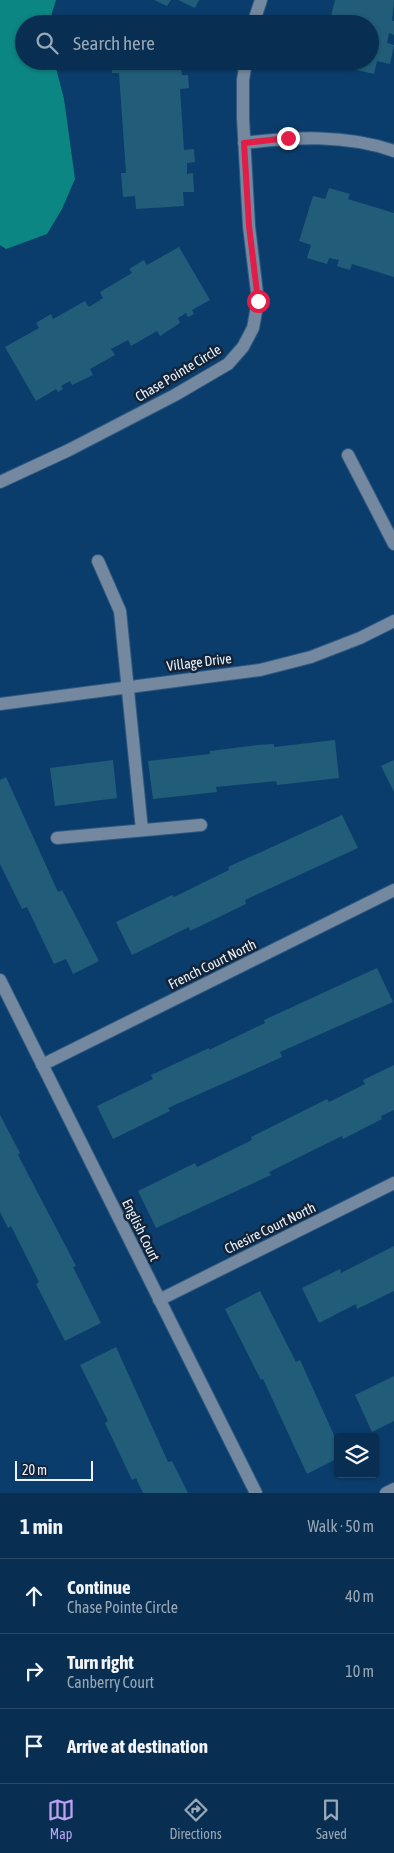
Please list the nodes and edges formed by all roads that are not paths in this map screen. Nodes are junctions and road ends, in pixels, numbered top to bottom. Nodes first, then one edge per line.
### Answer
1 (261, 0) edge
2 (256, 15) edge
3 (245, 70) edge
4 (244, 143) junction
5 (394, 151) edge
6 (348, 455) dead end
7 (0, 482) edge
8 (394, 544) edge
9 (98, 562) dead end
10 (394, 621) edge
11 (128, 686) junction
12 (0, 704) edge
13 (201, 825) dead end
14 (142, 830) junction
15 (57, 838) dead end
16 (394, 890) edge
17 (0, 980) edge
18 (42, 1065) junction
19 (394, 1183) edge
20 (160, 1300) junction
21 (394, 1489) edge
22 (256, 1493) edge
23 (386, 1493) edge

1 - 2 street
3 - 4 street, Chase Pointe Circle
4 - 5 street
4 - 7 street, Chase Pointe Circle
6 - 8 street
9 - 11 street
10 - 11 street, Village Drive
11 - 12 street, Village Drive
11 - 14 street
13 - 14 street
14 - 15 street
16 - 18 street, French Court North
17 - 18 street, English Court
18 - 20 street, English Court
19 - 20 street, Chesire Court North
20 - 22 street, English Court
21 - 23 street

